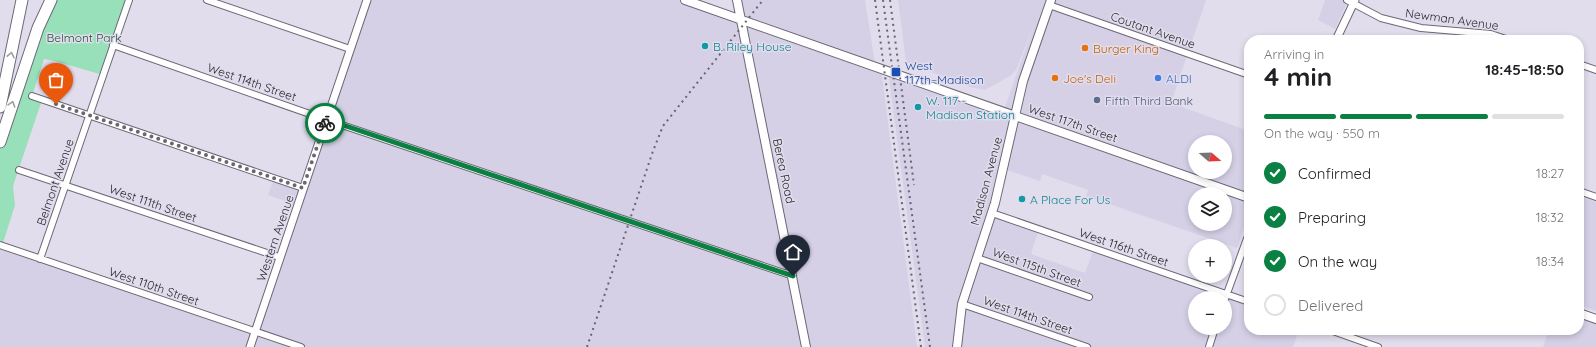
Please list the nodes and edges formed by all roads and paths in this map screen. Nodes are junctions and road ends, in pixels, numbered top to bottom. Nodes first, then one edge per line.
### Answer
1 (22, 0) edge
2 (51, 0) edge
3 (129, 0) edge
4 (207, 0) edge
5 (367, 0) edge
6 (685, 0) edge
7 (737, 0) edge
8 (1352, 1) edge
9 (1050, 3) edge
10 (741, 20) junction
11 (1338, 35) edge
12 (1494, 35) edge
13 (113, 45) junction
14 (350, 49) junction
15 (1584, 66) edge
16 (1596, 70) edge
17 (1244, 73) edge
18 (32, 96) dead end
19 (0, 106) edge
20 (89, 115) junction
21 (1015, 115) junction
22 (327, 120) junction
23 (0, 142) edge
24 (19, 170) dead end
25 (65, 185) junction
26 (303, 188) junction
27 (1584, 193) edge
28 (1244, 196) edge
29 (1596, 197) edge
30 (992, 213) junction
31 (0, 245) edge
32 (1244, 247) edge
33 (279, 257) junction
34 (40, 258) junction
35 (977, 258) junction
36 (793, 276) junction
37 (1209, 291) edge
38 (1228, 291) edge
39 (1089, 297) dead end
40 (1232, 298) edge
41 (1244, 301) edge
42 (962, 304) junction
43 (1584, 315) edge
44 (1596, 319) edge
45 (255, 331) junction
46 (1213, 335) edge
47 (1344, 335) edge
48 (250, 347) edge
49 (301, 347) edge
50 (806, 347) edge
51 (957, 347) edge
52 (1087, 347) edge
53 (1209, 347) edge
54 (1378, 347) edge

19 -> 1 highway
23 -> 2 highway
3 - 13 street, Belmont Avenue
4 - 14 street
5 - 14 street, Western Avenue
6 - 10 main road, West 117th Street
7 - 10 main road, Berea Road
8 - 11 street
8 - 12 street, Newman Avenue
9 - 17 street, Coutant Avenue
9 - 21 main road, Madison Avenue
10 - 21 main road, West 117th Street
10 - 36 main road, Berea Road
13 - 20 street, Belmont Avenue
13 - 22 street, West 114th Street
14 - 22 street, Western Avenue
15 - 16 street
18 - 20 street
20 - 25 street, Belmont Avenue
20 - 26 street
21 - 28 main road, West 117th Street
21 - 30 main road, Madison Avenue
22 - 26 street, Western Avenue
22 - 36 street, West 114th Street
24 - 25 street, West 111th Street
25 - 33 street, West 111th Street
25 - 34 street, Belmont Avenue
26 - 33 street, Western Avenue
27 - 29 street
30 - 35 main road, Madison Avenue
30 - 37 street, West 116th Street
31 - 34 street, West 110th Street
32 - 38 street
33 - 45 street, Western Avenue
34 - 45 street, West 110th Street
35 - 39 street, West 115th Street
35 - 42 main road, Madison Avenue
36 - 50 main road, Berea Road
40 - 41 street, West 116th Street
42 - 51 main road, Madison Avenue
42 - 52 street, West 114th Street
43 - 44 main road
45 - 48 street, Western Avenue
45 - 49 street, West 110th Street
46 - 53 street
47 - 54 street

